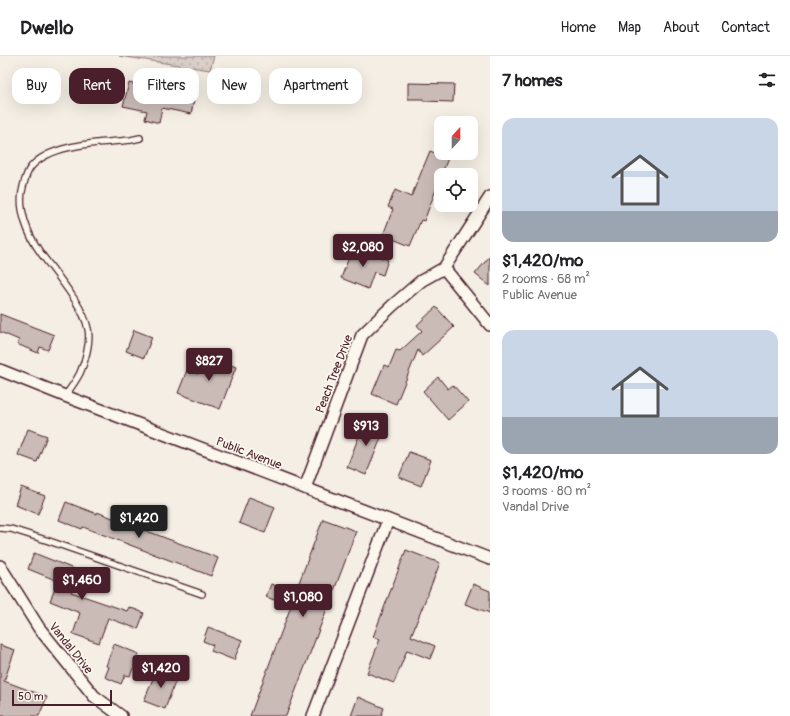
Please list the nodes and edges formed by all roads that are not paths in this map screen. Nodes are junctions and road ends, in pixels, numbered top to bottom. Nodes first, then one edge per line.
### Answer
1 (140, 138) dead end
2 (490, 197) edge
3 (444, 268) junction
4 (490, 325) edge
5 (0, 370) edge
6 (64, 396) junction
7 (305, 488) junction
8 (388, 520) junction
9 (0, 528) edge
10 (490, 559) edge
11 (0, 566) edge
12 (202, 594) dead end
13 (121, 716) edge
14 (313, 716) edge

1 - 6 lane
2 - 3 street, Peach Tree Drive
3 - 4 street
3 - 7 street, Peach Tree Drive
5 - 6 street, Public Avenue
6 - 7 street, Public Avenue
7 - 8 street, Public Avenue
8 - 10 street, Public Avenue
8 - 14 street
9 - 12 lane
11 - 13 street, Vandal Drive

